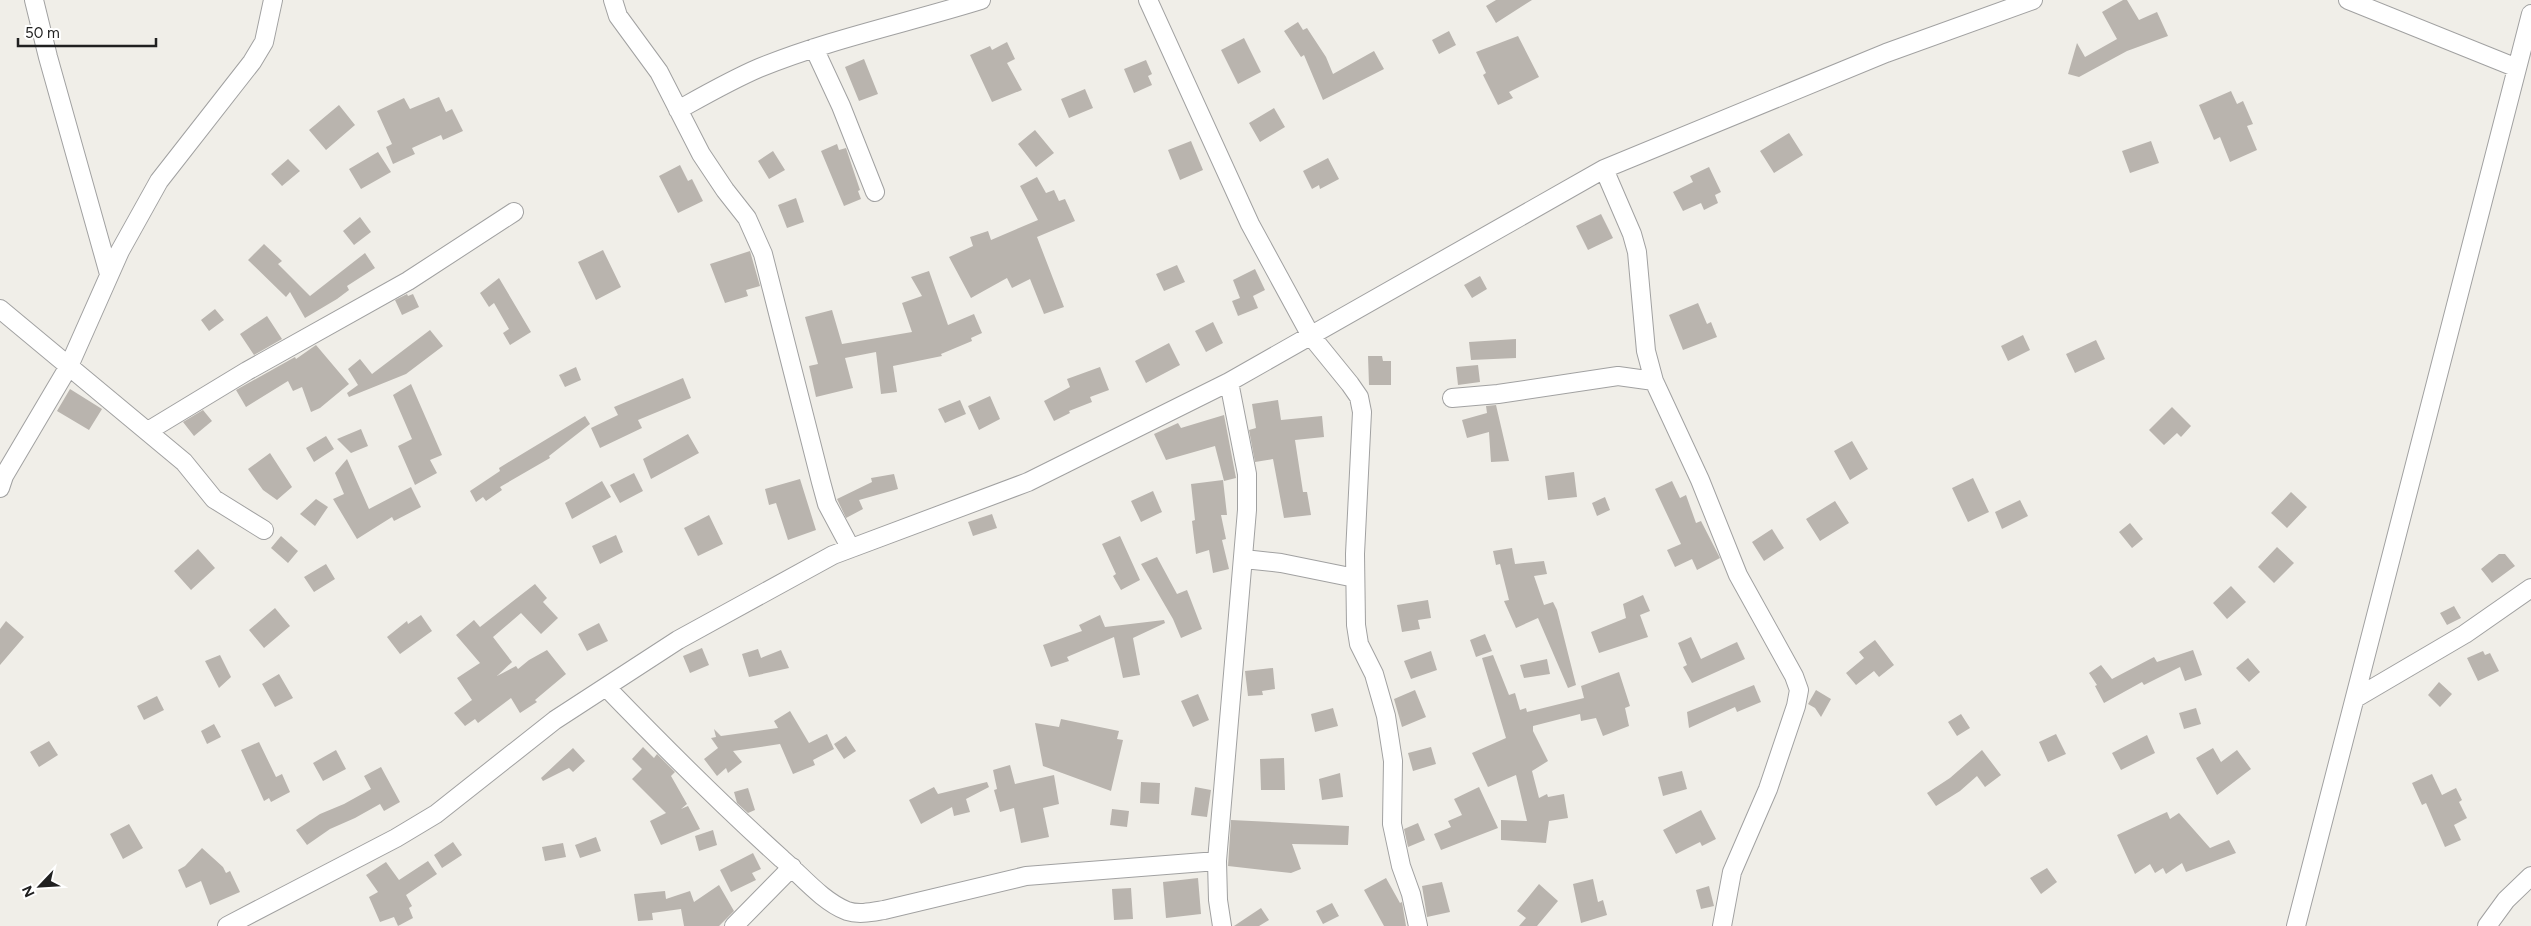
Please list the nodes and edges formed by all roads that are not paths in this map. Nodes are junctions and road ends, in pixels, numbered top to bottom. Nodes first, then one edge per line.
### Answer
1 (34, 0) edge
2 (273, 0) edge
3 (613, 0) edge
4 (981, 0) edge
5 (1148, 0) edge
6 (2033, 0) edge
7 (2348, 0) edge
8 (2531, 14) edge
9 (814, 48) junction
10 (2517, 68) junction
11 (678, 110) junction
12 (1604, 169) junction
13 (875, 192) dead end
14 (514, 212) dead end
15 (109, 274) junction
16 (0, 308) edge
17 (1311, 336) junction
18 (69, 366) junction
19 (1654, 381) junction
20 (1229, 382) junction
21 (1452, 398) dead end
22 (148, 431) junction
23 (0, 488) edge
24 (264, 530) dead end
25 (850, 547) junction
26 (1244, 559) junction
27 (1355, 578) junction
28 (2531, 588) edge
29 (606, 687) junction
30 (2356, 698) junction
31 (1217, 861) junction
32 (792, 867) junction
33 (2531, 876) edge
34 (227, 926) edge
35 (734, 926) edge
36 (1222, 926) edge
37 (1418, 926) edge
38 (1722, 926) edge
39 (2296, 926) edge
40 (2487, 926) edge

1 - 15 street
2 - 15 street
3 - 11 street
4 - 9 street
5 - 17 street
6 - 12 street
7 - 10 street
8 - 10 street
9 - 11 street
9 - 13 street
10 - 30 street
11 - 25 street
12 - 17 street
12 - 19 street
14 - 22 street
15 - 18 street
16 - 18 street
17 - 20 street
17 - 27 street
18 - 22 street
18 - 23 street
19 - 21 street
19 - 38 street
20 - 25 street
20 - 26 street
22 - 24 street
25 - 29 street
26 - 27 street
26 - 31 street
27 - 37 street
28 - 30 street
29 - 32 street
29 - 34 street
30 - 39 street
31 - 32 street
31 - 36 street
32 - 35 street
33 - 40 street

